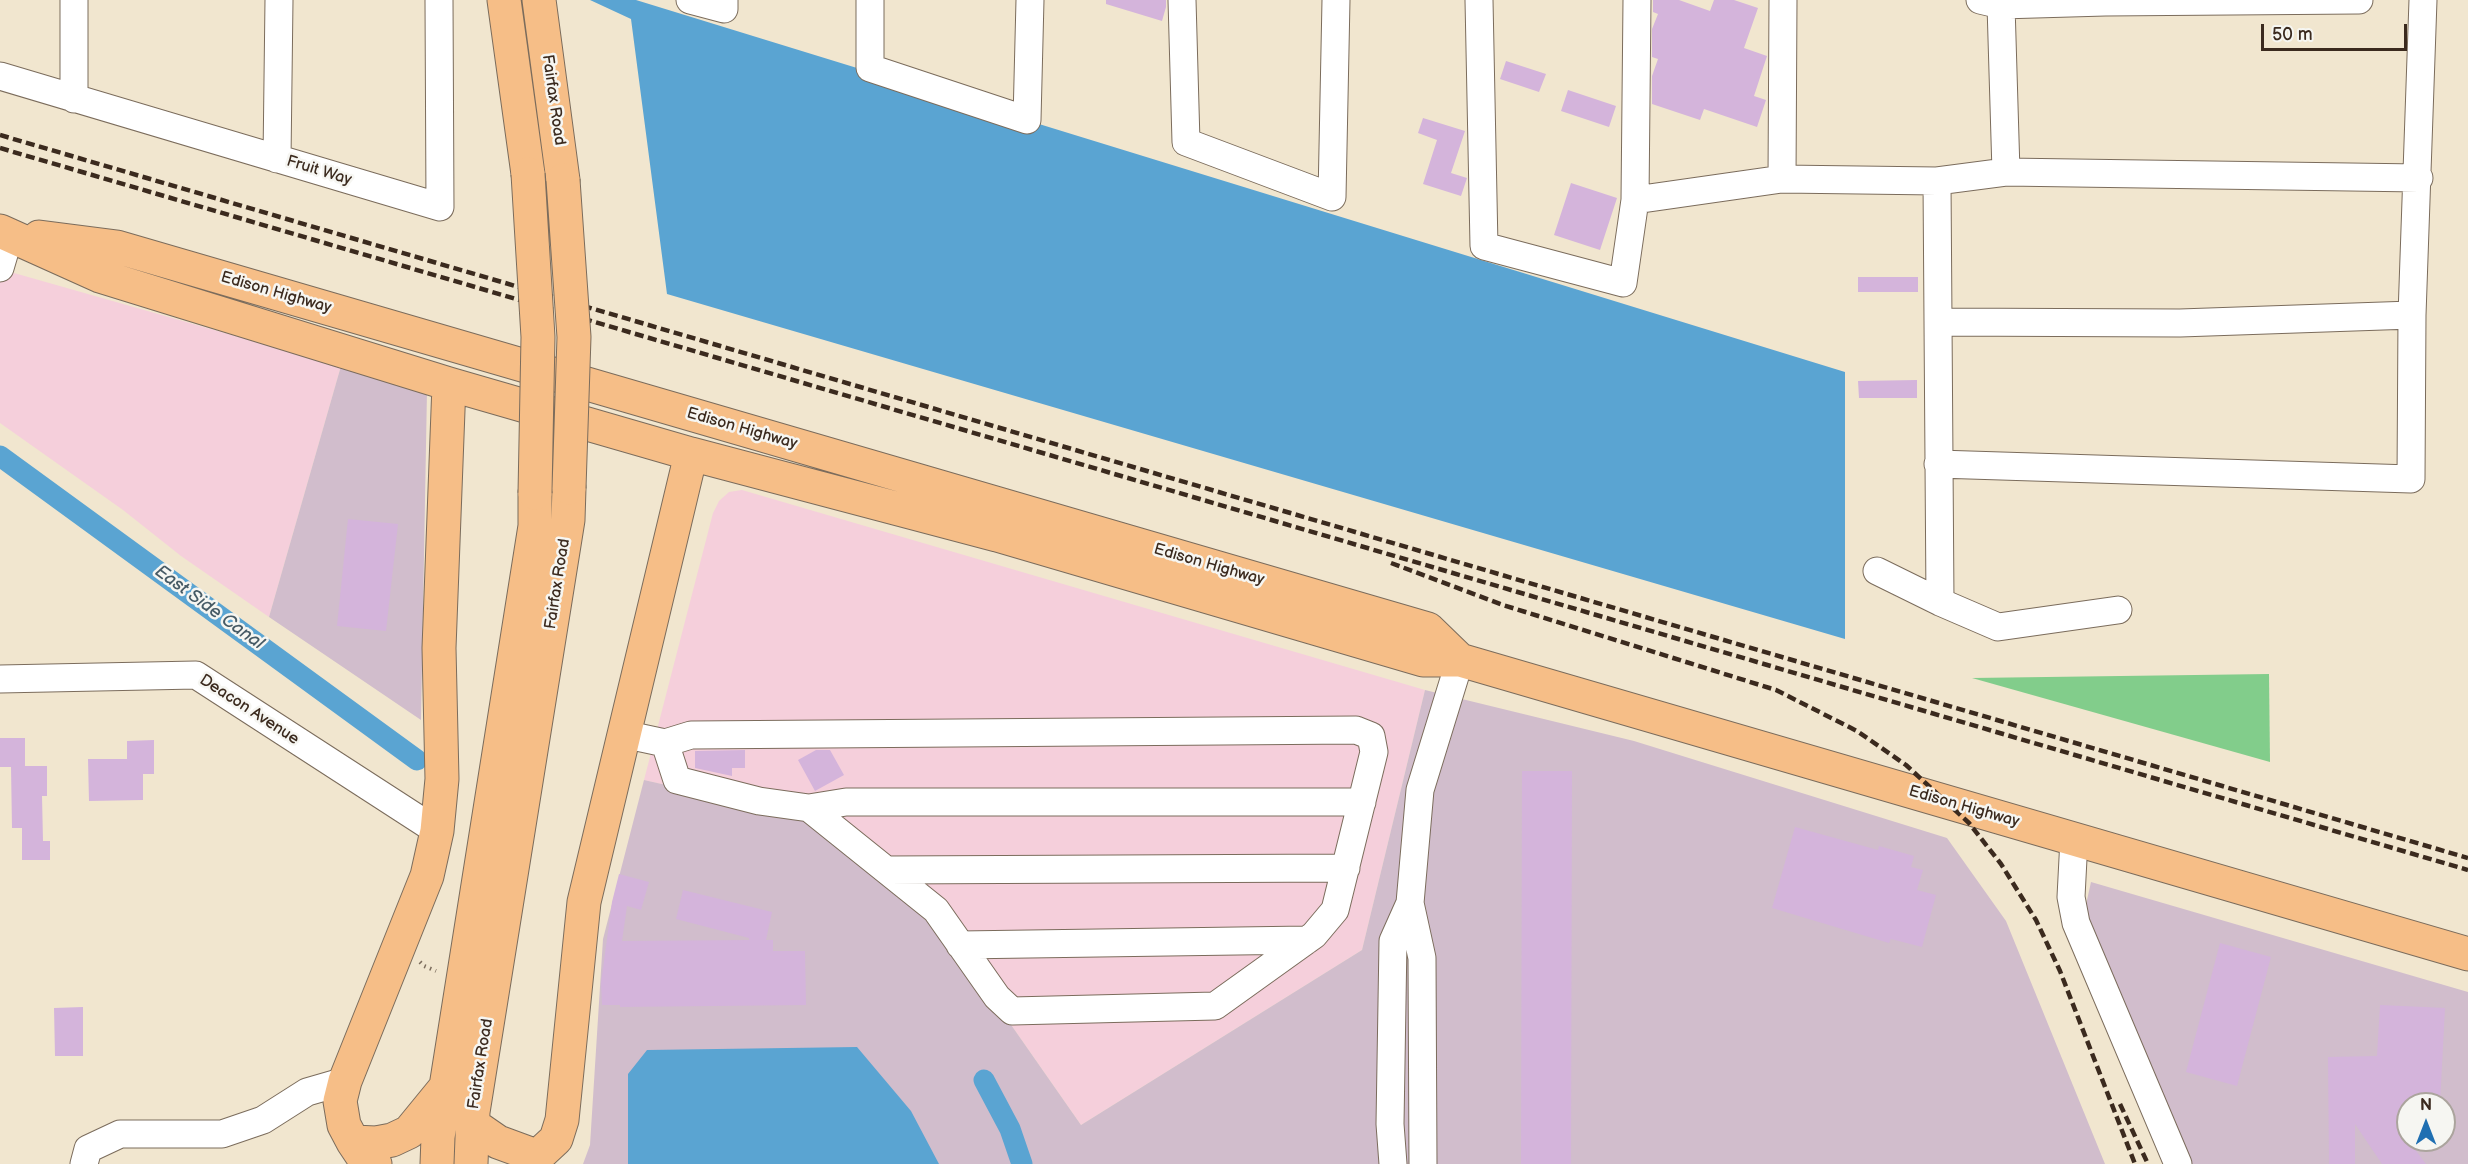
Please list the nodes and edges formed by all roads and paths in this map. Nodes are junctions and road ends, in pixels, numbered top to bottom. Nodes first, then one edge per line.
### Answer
1 (74, 0) edge
2 (279, 0) edge
3 (439, 0) edge
4 (504, 0) edge
5 (539, 0) edge
6 (690, 0) edge
7 (724, 0) edge
8 (870, 0) edge
9 (1030, 0) edge
10 (1182, 0) edge
11 (1336, 0) edge
12 (1479, 0) edge
13 (1637, 0) edge
14 (1783, 0) edge
15 (2359, 0) edge
16 (2423, 0) edge
17 (2105, 1) edge
18 (2280, 1) edge
19 (1990, 3) edge
20 (0, 76) edge
21 (74, 99) junction
22 (277, 159) junction
23 (2006, 172) junction
24 (2419, 178) junction
25 (1782, 179) junction
26 (1937, 181) junction
27 (1635, 200) junction
28 (5, 232) edge
29 (0, 268) edge
30 (2412, 315) junction
31 (1938, 322) junction
32 (449, 384) junction
33 (691, 454) junction
34 (1938, 464) junction
35 (1877, 571) dead end
36 (1940, 602) junction
37 (2118, 610) dead end
38 (1460, 660) junction
39 (0, 679) edge
40 (623, 734) junction
41 (665, 743) junction
42 (1362, 802) junction
43 (809, 808) junction
44 (437, 831) junction
45 (2074, 839) junction
46 (1346, 868) junction
47 (887, 870) junction
48 (1410, 903) junction
49 (1307, 940) junction
50 (960, 945) junction
51 (2468, 954) edge
52 (345, 1081) junction
53 (446, 1087) junction
54 (472, 1124) junction
55 (364, 1153) edge
56 (532, 1160) edge
57 (84, 1164) edge
58 (437, 1164) edge
59 (471, 1164) edge
60 (1393, 1164) edge
61 (1423, 1164) edge
62 (2178, 1164) edge

1 - 21 street
2 - 22 street
3 - 22 street, Fruit Way
4 - 53 main road, Fairfax Road, bridge
5 - 54 main road, Fairfax Road, bridge
6 - 7 street
8 - 9 street
10 - 11 street
12 - 27 street
13 - 27 street
14 - 25 street
15 - 18 street
16 - 24 street
17 - 18 street
17 - 19 street
19 - 23 street
20 - 21 street, Fruit Way
21 - 22 street, Fruit Way
23 - 24 street
23 - 26 street
24 - 30 street
25 - 26 street
25 - 27 street
26 - 31 street
28 - 29 street
28 - 32 main road, Edison Highway
28 - 38 main road, Edison Highway
30 - 31 street
30 - 34 street
31 - 34 street
32 - 33 main road, Edison Highway
32 - 44 main road
33 - 38 main road, Edison Highway
33 - 40 main road
34 - 36 street
35 - 36 street
36 - 37 street
38 - 45 main road, Edison Highway
38 - 48 street
39 - 44 street, Deacon Avenue
40 - 41 street
40 - 56 main road
41 - 42 street
41 - 43 street
42 - 43 street
42 - 46 street
43 - 47 street
44 - 52 main road
45 - 51 main road, Edison Highway
45 - 62 street
46 - 47 street
46 - 49 street
47 - 50 street
48 - 60 street
48 - 61 street
49 - 50 street
49 - 50 street
52 - 55 main road
52 - 57 street
53 - 55 main road
53 - 58 main road, Fairfax Road
54 - 56 main road
54 - 59 main road, Fairfax Road

